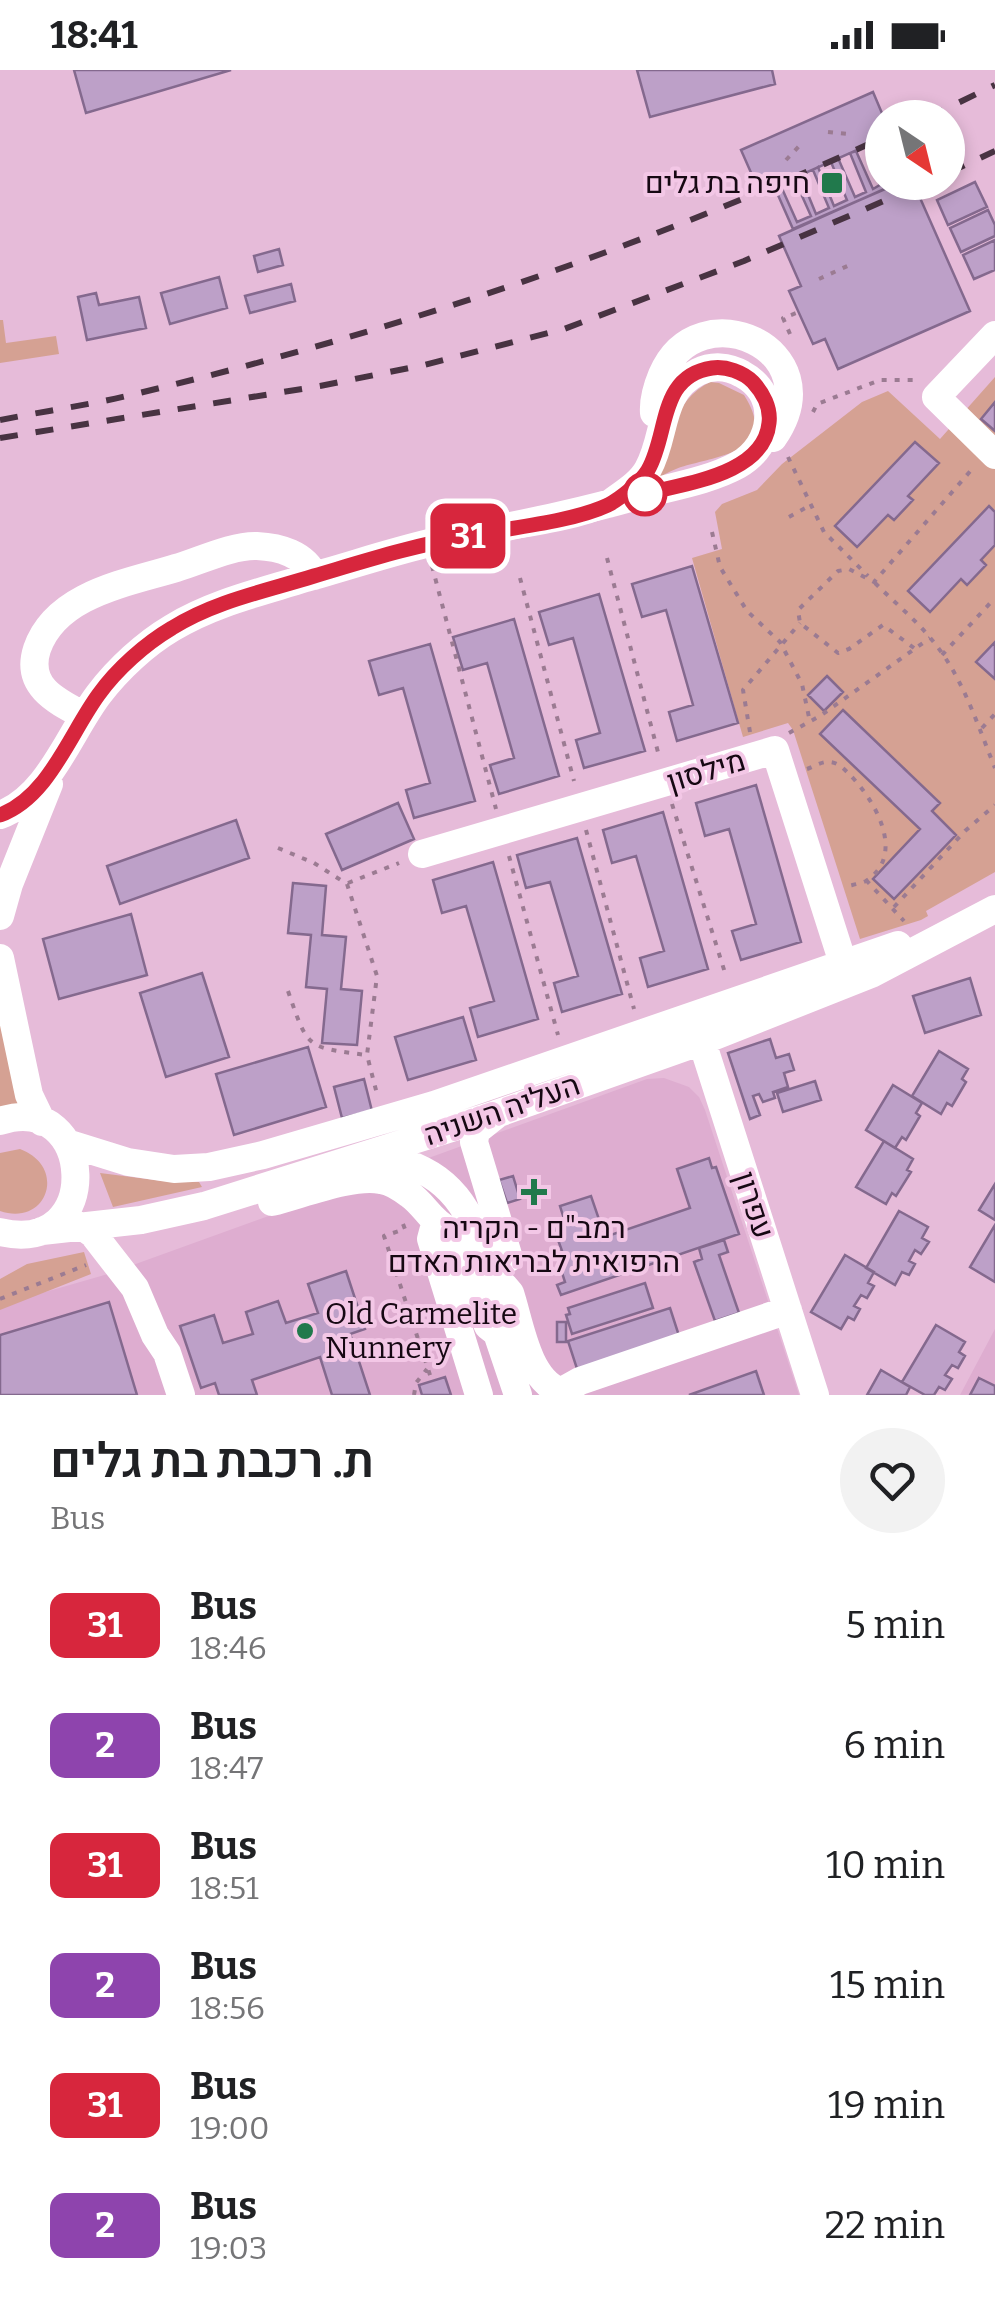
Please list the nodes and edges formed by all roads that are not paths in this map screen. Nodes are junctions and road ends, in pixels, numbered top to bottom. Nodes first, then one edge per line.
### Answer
1 (995, 334) edge
2 (992, 452) edge
3 (609, 504) junction
4 (314, 576) junction
5 (84, 716) junction
6 (65, 746) junction
7 (0, 815) edge
8 (422, 854) road end
9 (995, 909) edge
10 (0, 916) edge
11 (944, 934) junction
12 (0, 958) edge
13 (842, 962) junction
14 (698, 1028) junction
15 (640, 1062) junction
16 (724, 1111) junction
17 (496, 1114) junction
18 (0, 1121) edge
19 (42, 1122) junction
20 (67, 1143) junction
21 (258, 1206) junction
22 (141, 1220) junction
23 (435, 1224) junction
24 (82, 1226) junction
25 (21, 1233) edge
26 (0, 1258) edge
27 (498, 1262) junction
28 (788, 1310) junction
29 (497, 1333) junction
30 (567, 1394) edge
31 (181, 1395) edge
32 (479, 1395) edge
33 (518, 1395) edge
34 (815, 1395) edge

1 - 2 street
3 - 3 street
3 - 4 street
4 - 5 street
4 - 5 street
5 - 6 street
6 - 7 street
6 - 10 street
8 - 13 street, מילסון
9 - 11 street, העליה השניה
11 - 13 street, העליה השניה
11 - 14 street, העליה השניה
12 - 19 street
13 - 14 street, העליה השניה
14 - 15 street, העליה השניה
14 - 16 street, עפרון
14 - 20 street, העליה השניה
15 - 16 street
15 - 17 street, העליה השניה
16 - 28 street, עפרון
17 - 22 street, העליה השניה
17 - 27 street
18 - 19 street
19 - 20 street
20 - 25 street
21 - 22 street
21 - 23 street
21 - 27 street
22 - 24 street, העליה השניה
23 - 29 street
23 - 32 street
24 - 25 street, העליה השניה
24 - 31 street
25 - 26 street
27 - 29 street
27 - 30 street
28 - 30 street
28 - 34 street, עפרון
29 - 33 street

